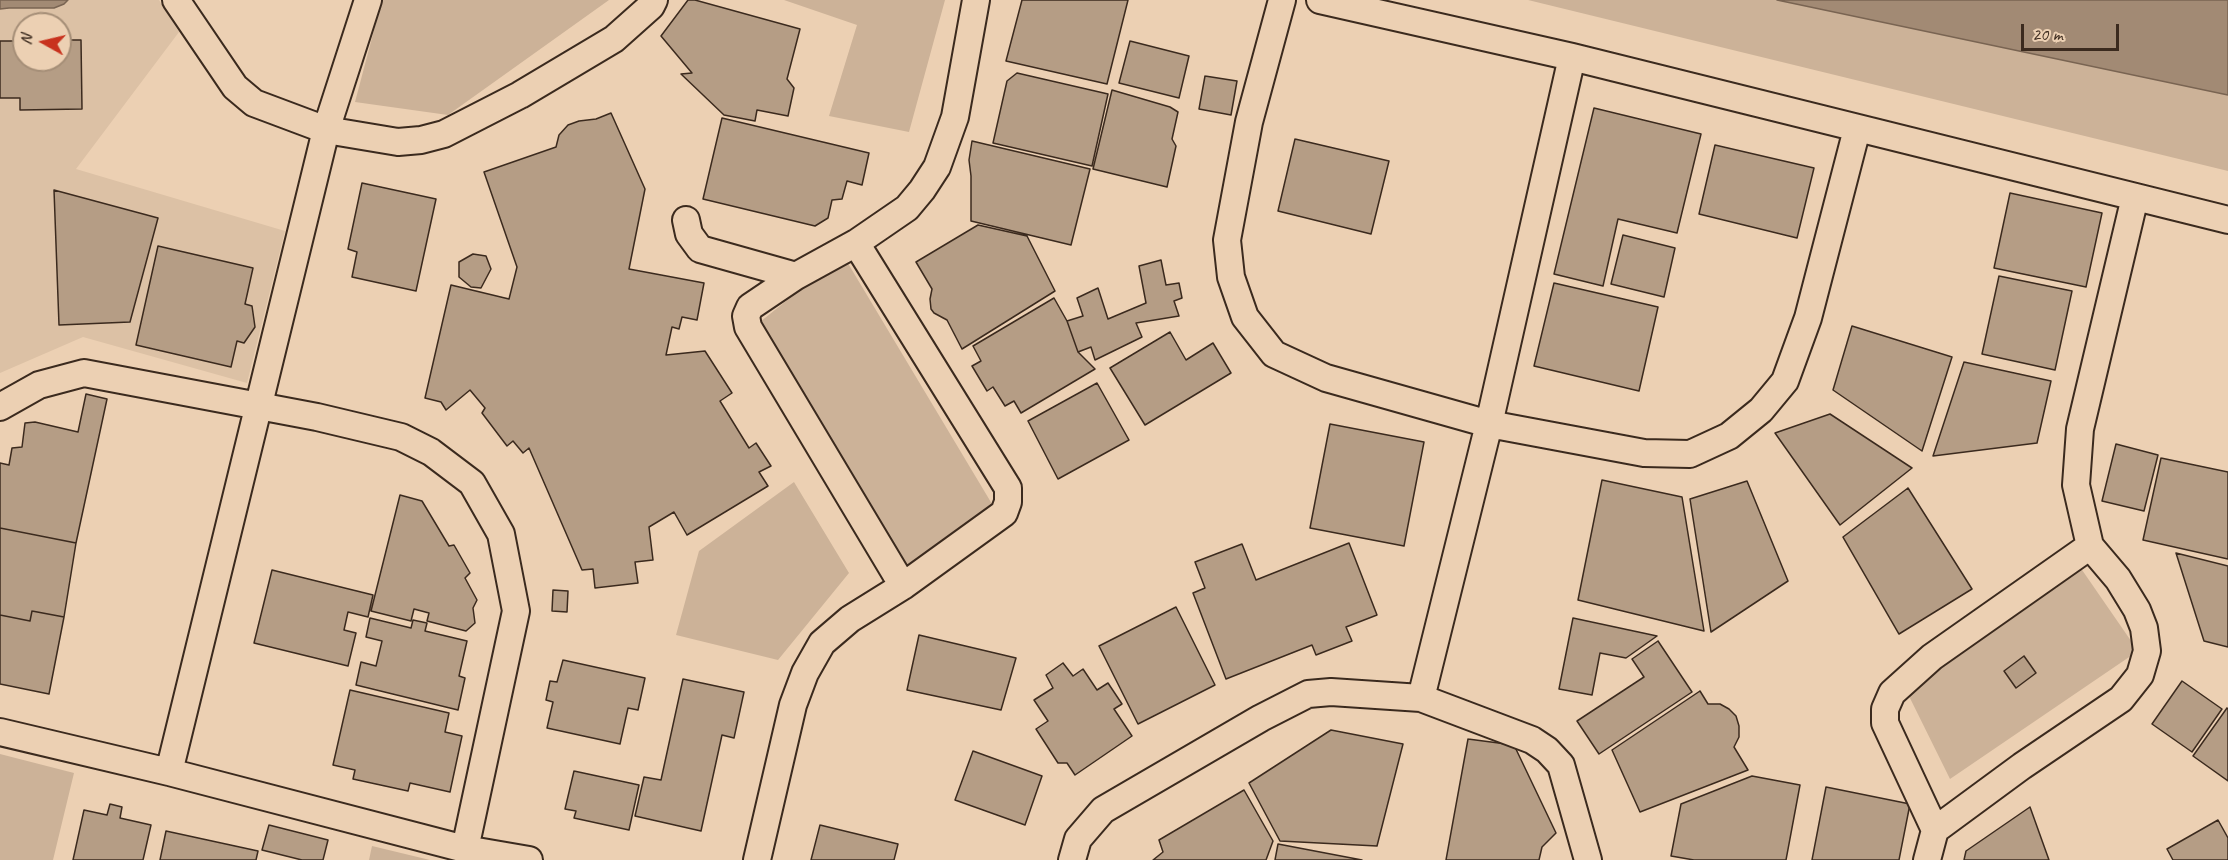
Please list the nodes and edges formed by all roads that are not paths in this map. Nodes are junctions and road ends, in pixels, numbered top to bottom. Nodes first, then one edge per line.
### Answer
1 (176, 0) edge
2 (368, 0) edge
3 (654, 0) edge
4 (976, 0) edge
5 (1282, 0) edge
6 (1320, 0) edge
7 (1572, 57) junction
8 (1857, 129) junction
9 (326, 130) junction
10 (2135, 197) junction
11 (686, 220) dead end
12 (2228, 220) edge
13 (856, 243) junction
14 (796, 276) junction
15 (0, 407) edge
16 (257, 407) junction
17 (1489, 424) junction
18 (2090, 546) junction
19 (903, 586) junction
20 (1421, 698) junction
21 (0, 732) edge
22 (169, 772) junction
23 (1935, 830) junction
24 (465, 849) junction
25 (529, 860) edge
26 (757, 860) edge
27 (1072, 860) edge
28 (1588, 860) edge
29 (1927, 860) edge

1 - 9 street
2 - 9 street
3 - 9 street
4 - 13 street
5 - 17 street
6 - 7 street
7 - 8 street
7 - 17 street
8 - 10 street
8 - 17 street
9 - 16 street
10 - 12 street
10 - 18 street
11 - 14 street
13 - 14 street
13 - 19 street
14 - 19 street
15 - 16 street
16 - 22 street
16 - 24 street
17 - 20 street
18 - 23 street
18 - 23 street
19 - 26 street
20 - 27 street
20 - 28 street
21 - 22 street
22 - 24 street
23 - 29 street
24 - 25 street

